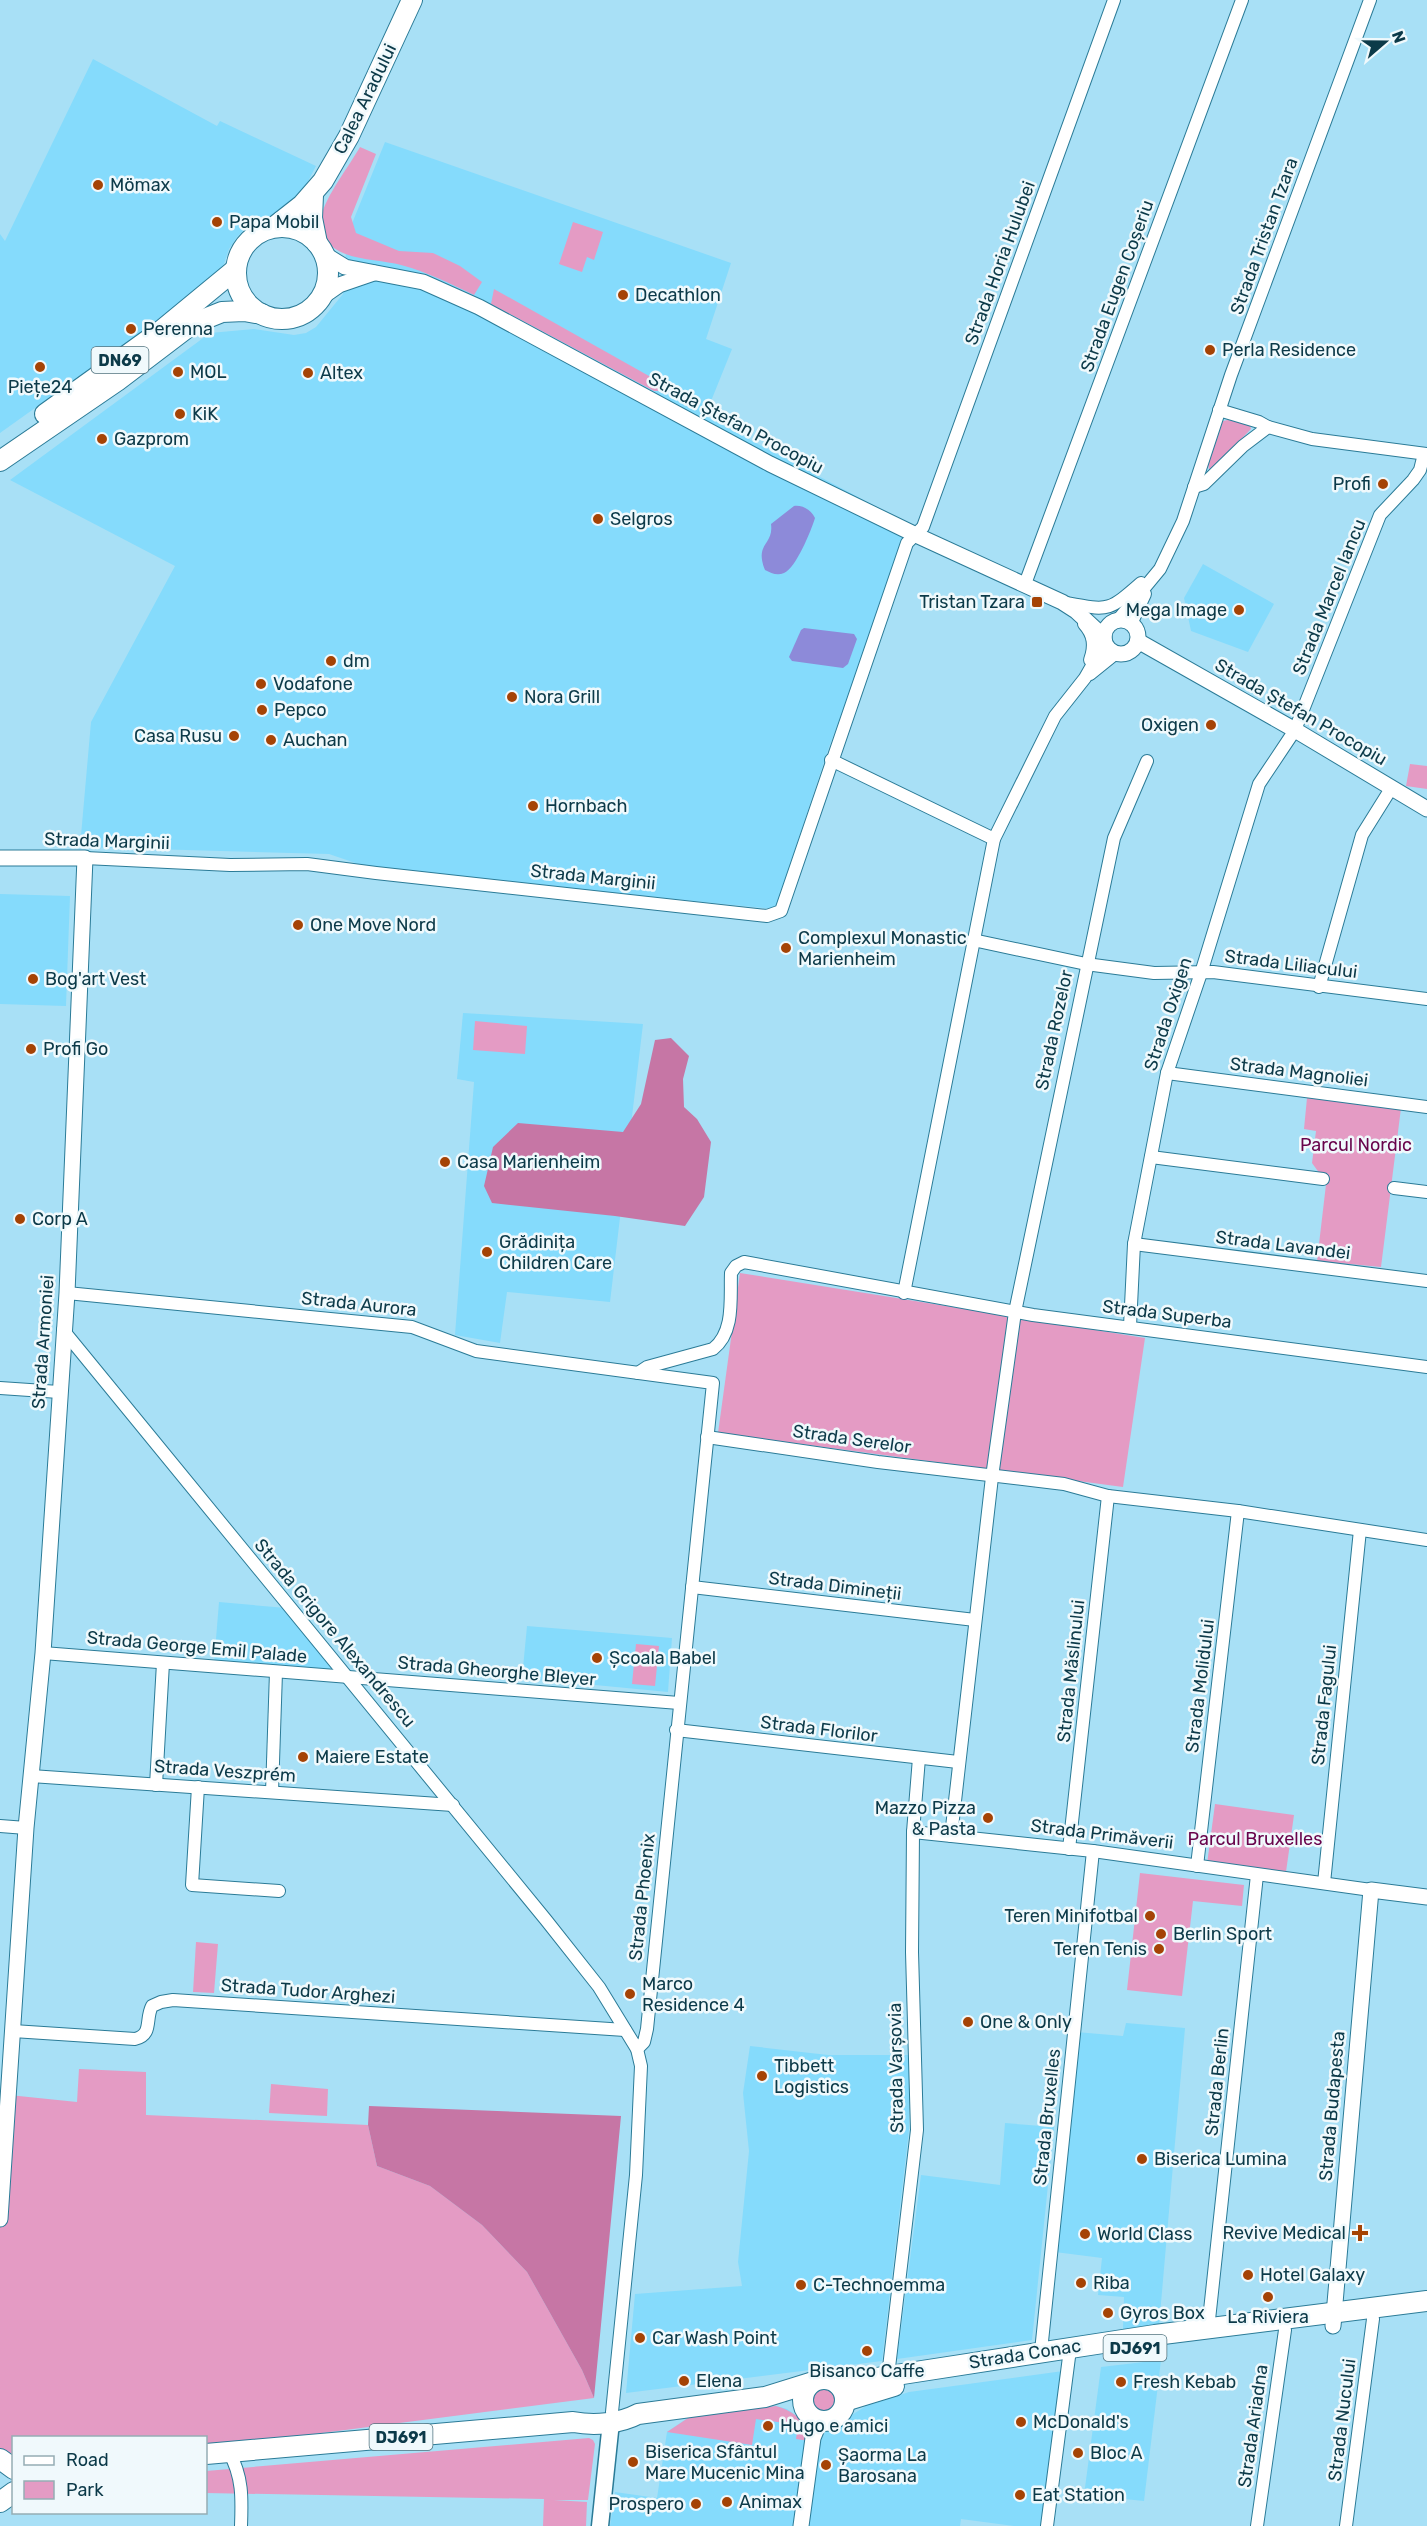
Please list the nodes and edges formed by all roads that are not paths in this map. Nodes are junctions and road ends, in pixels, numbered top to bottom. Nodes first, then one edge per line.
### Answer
1 (412, 0) edge
2 (1114, 0) edge
3 (1242, 0) edge
4 (1370, 0) edge
5 (313, 195) junction
6 (274, 227) junction
7 (320, 248) junction
8 (236, 269) junction
9 (377, 272) junction
10 (319, 299) junction
11 (262, 314) junction
12 (1219, 410) junction
13 (1269, 428) junction
14 (0, 446) edge
15 (1425, 454) edge
16 (0, 461) edge
17 (1194, 487) junction
18 (916, 535) junction
19 (1160, 569) junction
20 (1025, 584) junction
21 (1062, 602) junction
22 (1076, 611) junction
23 (1120, 623) junction
24 (1119, 645) junction
25 (1084, 678) junction
26 (1295, 730) junction
27 (831, 760) junction
28 (1147, 761) dead end
29 (1392, 788) junction
30 (1427, 809) edge
31 (994, 839) junction
32 (0, 858) edge
33 (85, 858) junction
34 (973, 940) junction
35 (1086, 964) junction
36 (1201, 973) junction
37 (1320, 987) junction
38 (1427, 999) edge
39 (1167, 1073) junction
40 (1427, 1107) edge
41 (1150, 1157) junction
42 (1323, 1179) dead end
43 (1394, 1188) dead end
44 (1427, 1192) edge
45 (1134, 1244) junction
46 (1427, 1281) edge
47 (67, 1293) junction
48 (904, 1293) junction
49 (1015, 1312) junction
50 (1130, 1326) junction
51 (63, 1330) junction
52 (1427, 1367) edge
53 (638, 1373) junction
54 (713, 1383) joint
55 (0, 1388) edge
56 (59, 1392) junction
57 (707, 1437) junction
58 (992, 1477) junction
59 (1108, 1497) junction
60 (1238, 1511) junction
61 (1360, 1530) junction
62 (1427, 1540) edge
63 (692, 1587) junction
64 (975, 1620) junction
65 (43, 1653) junction
66 (162, 1663) junction
67 (276, 1672) junction
68 (348, 1677) junction
69 (679, 1703) junction
70 (676, 1730) junction
71 (919, 1758) junction
72 (958, 1762) junction
73 (31, 1776) junction
74 (156, 1785) junction
75 (198, 1787) junction
76 (272, 1792) junction
77 (453, 1805) junction
78 (0, 1826) edge
79 (26, 1828) junction
80 (913, 1832) junction
81 (951, 1836) junction
82 (1069, 1849) junction
83 (1093, 1851) junction
84 (1197, 1866) junction
85 (1257, 1875) junction
86 (1324, 1883) junction
87 (279, 1890) dead end
88 (1371, 1890) junction
89 (1427, 1897) edge
90 (625, 2030) junction
91 (13, 2031) junction
92 (637, 2049) junction
93 (0, 2219) edge
94 (1427, 2301) edge
95 (1427, 2311) edge
96 (1373, 2319) junction
97 (1333, 2320) junction
98 (1208, 2329) junction
99 (1285, 2330) junction
100 (1041, 2351) junction
101 (1070, 2357) junction
102 (888, 2376) junction
103 (810, 2383) junction
104 (842, 2393) junction
105 (765, 2397) junction
106 (803, 2408) junction
107 (612, 2417) junction
108 (820, 2421) junction
109 (229, 2452) junction
110 (207, 2454) edge
111 (241, 2526) edge
112 (600, 2526) edge
113 (801, 2526) edge
114 (1047, 2526) edge
115 (1257, 2526) edge
116 (1346, 2526) edge

1 - 5 main road, Calea Aradului / DN69
2 - 18 street, Strada Horia Hulubei
3 - 20 street, Strada Eugen Coșeriu
4 - 12 street, Strada Tristan Tzara
5 - 6 main road, Calea Aradului / DN69
5 - 7 main road
6 - 7 main road
6 - 8 main road, DN69
7 - 9 street, Strada Ștefan Procopiu
7 - 10 main road
8 - 11 main road
8 - 14 main road, DN69
9 - 10 street
9 - 18 street, Strada Ștefan Procopiu
10 - 11 main road, DN69
11 - 16 main road, DN69
12 - 13 street
12 - 17 street, Strada Tristan Tzara
13 - 15 street
13 - 17 street
15 - 26 street, Strada Marcel Iancu
17 - 19 street, Strada Tristan Tzara
18 - 20 street, Strada Ștefan Procopiu
18 - 27 street, Strada Marginii
19 - 21 street
19 - 23 street, Strada Tristan Tzara
20 - 21 street, Strada Ștefan Procopiu
21 - 22 street, Strada Ștefan Procopiu
21 - 25 street
22 - 23 street, Strada Ștefan Procopiu
22 - 24 street, Strada Ștefan Procopiu
23 - 24 street
23 - 24 street
24 - 25 street
24 - 26 street, Strada Ștefan Procopiu
25 - 31 street
26 - 29 street, Strada Ștefan Procopiu
26 - 36 street, Strada Oxigen
27 - 31 street
27 - 33 street, Strada Marginii
28 - 35 street, Strada Rozelor
29 - 30 street, Strada Ștefan Procopiu
29 - 37 street
31 - 34 street
32 - 33 street, Strada Marginii
33 - 47 street, Strada Armoniei
34 - 35 street, Strada Liliacului
34 - 48 street
35 - 36 street, Strada Liliacului
35 - 49 street, Strada Rozelor
36 - 37 street, Strada Liliacului
36 - 39 street, Strada Oxigen
37 - 38 street, Strada Liliacului
39 - 40 street, Strada Magnoliei
39 - 41 street, Strada Oxigen
41 - 42 street
41 - 45 street, Strada Oxigen
43 - 44 street
45 - 46 street, Strada Lavandei
45 - 50 street, Strada Oxigen
47 - 51 street, Strada Armoniei
47 - 53 street, Strada Aurora
48 - 49 street, Strada Superba
48 - 53 street, Strada Superba
49 - 50 street, Strada Superba
49 - 58 street, Strada Rozelor
50 - 52 street, Strada Superba
51 - 56 street, Strada Armoniei
51 - 68 street, Strada Grigore Alexandrescu
53 - 54 street, Strada Aurora
54 - 57 street, Strada Phoenix
55 - 56 street
56 - 65 street, Strada Armoniei
57 - 58 street, Strada Serelor
57 - 63 street, Strada Phoenix
58 - 59 street, Strada Serelor
58 - 64 street
59 - 60 street, Strada Serelor
59 - 82 street, Strada Măslinului
60 - 61 street, Strada Serelor
60 - 84 street, Strada Molidului
61 - 62 street, Strada Serelor
61 - 86 street, Strada Fagului
63 - 64 street, Strada Dimineții
63 - 69 street, Strada Phoenix
64 - 72 street
65 - 66 street, Strada George Emil Palade
65 - 73 street, Strada Armoniei
66 - 67 street, Strada George Emil Palade
66 - 74 street
67 - 68 street, Strada George Emil Palade
67 - 76 street
68 - 69 street, Strada Gheorghe Bleyer
68 - 77 street, Strada Grigore Alexandrescu
69 - 70 street, Strada Phoenix
70 - 71 street, Strada Florilor
70 - 92 street, Strada Phoenix
71 - 72 street, Strada Florilor
71 - 80 street, Strada Varșovia
72 - 81 street
73 - 74 street, Strada Veszprém
73 - 79 street, Strada Armoniei
74 - 75 street, Strada Veszprém
75 - 76 street, Strada Veszprém
75 - 87 street
76 - 77 street, Strada Veszprém
77 - 90 street, Strada Grigore Alexandrescu
78 - 79 street
79 - 91 street, Strada Armoniei
80 - 81 street, Strada Primăverii
80 - 102 street, Strada Varșovia
81 - 82 street, Strada Primăverii
82 - 83 street, Strada Primăverii
83 - 84 street, Strada Primăverii
83 - 100 street, Strada Bruxelles
84 - 85 street, Strada Primăverii
85 - 86 street, Strada Primăverii
85 - 98 street, Strada Berlin
86 - 88 street, Strada Primăverii
88 - 89 street, Strada Primăverii
88 - 97 street, Strada Budapesta
90 - 91 street, Strada Tudor Arghezi
90 - 92 street, Strada Grigore Alexandrescu
91 - 93 street, Strada Armoniei
92 - 107 street, Strada Phoenix
94 - 97 main road, Strada Conac / DJ691
95 - 96 main road, Strada Conac / DJ691
96 - 97 main road, Strada Conac / DJ691
96 - 116 street, Strada Nucului
97 - 98 main road, Strada Conac / DJ691
97 - 99 main road, Strada Conac / DJ691
98 - 100 main road, Strada Conac / DJ691
99 - 101 main road, Strada Conac / DJ691
99 - 115 street, Strada Ariadna
100 - 102 main road, Strada Conac / DJ691
101 - 104 main road, Strada Conac / DJ691
101 - 114 street
102 - 104 main road, Strada Conac / DJ691
103 - 104 main road, DJ691
103 - 105 main road, DJ691
103 - 106 main road
104 - 108 main road, DJ691
105 - 106 main road, DJ691
105 - 107 main road, DJ691
106 - 108 main road, DJ691
107 - 109 main road, DJ691
107 - 112 main road
108 - 113 street
109 - 110 main road, DJ691
109 - 111 street

